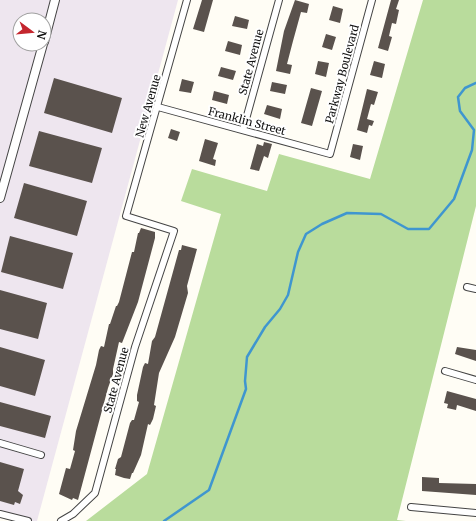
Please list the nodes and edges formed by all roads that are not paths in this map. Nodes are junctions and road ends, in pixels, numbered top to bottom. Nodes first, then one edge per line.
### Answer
1 (55, 0) edge
2 (187, 0) edge
3 (279, 0) edge
4 (372, 0) edge
5 (52, 12) edge
6 (41, 52) edge
7 (158, 107) junction
8 (243, 130) junction
9 (330, 154) joint
10 (0, 198) edge
11 (174, 231) joint
12 (467, 287) dead end
13 (476, 289) edge
14 (445, 371) dead end
15 (476, 380) edge
16 (0, 443) edge
17 (41, 455) dead end
18 (411, 507) dead end
19 (476, 513) edge
20 (0, 514) edge
21 (28, 521) edge
22 (62, 521) edge

1 - 5 street
2 - 7 street, New Avenue
3 - 8 street, State Avenue
4 - 9 street, Parkway Boulevard
6 - 10 street
7 - 8 street, Franklin Street
7 - 11 street, New Avenue
8 - 9 street, Franklin Street
11 - 22 street, State Avenue
12 - 13 street
14 - 15 street
16 - 17 street
18 - 19 street
20 - 21 street

